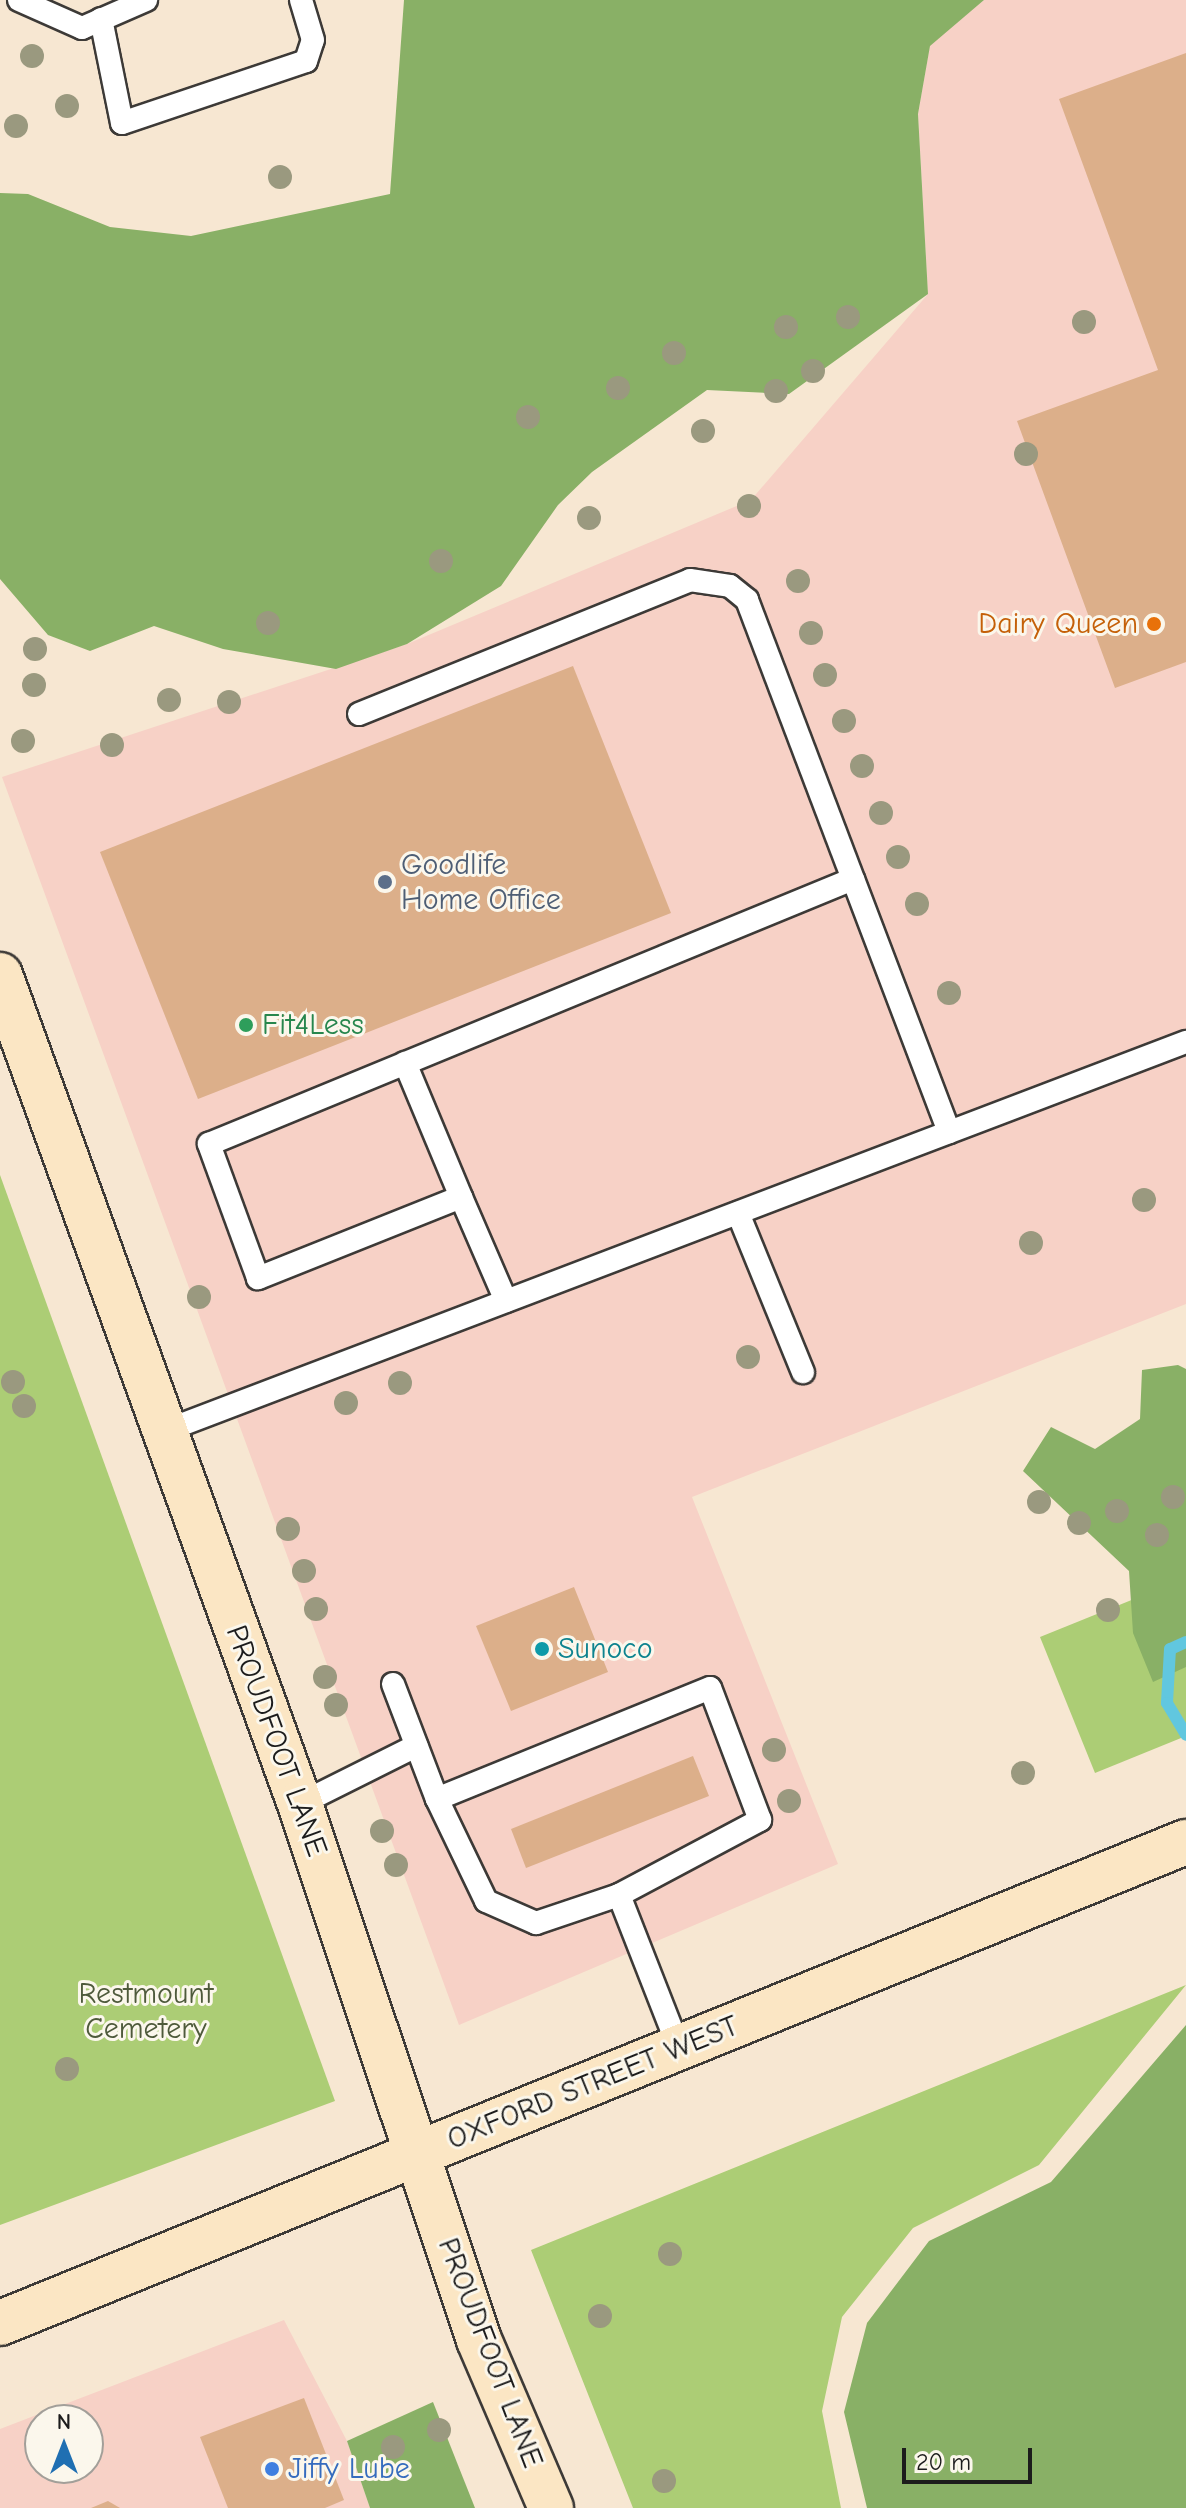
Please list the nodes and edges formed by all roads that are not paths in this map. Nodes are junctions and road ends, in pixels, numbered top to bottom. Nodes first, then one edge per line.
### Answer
1 (19, 0) edge
2 (146, 0) edge
3 (301, 0) edge
4 (101, 19) junction
5 (359, 714) dead end
6 (853, 879) junction
7 (0, 975) edge
8 (1186, 1042) edge
9 (405, 1063) junction
10 (949, 1132) junction
11 (461, 1197) junction
12 (738, 1213) junction
13 (506, 1301) junction
14 (803, 1372) dead end
15 (165, 1431) junction
16 (393, 1684) dead end
17 (416, 1746) junction
18 (437, 1799) junction
19 (300, 1804) junction
20 (1186, 1842) edge
21 (619, 1895) junction
22 (679, 2048) junction
23 (417, 2155) junction
24 (0, 2323) edge
25 (551, 2508) edge

1 - 4 lane
2 - 4 lane
3 - 4 lane
5 - 6 lane
6 - 9 lane
6 - 10 lane
7 - 15 street, PROUDFOOT LANE
8 - 10 lane
9 - 11 lane
9 - 11 lane
10 - 12 lane
11 - 13 lane
12 - 13 lane
12 - 14 lane
13 - 15 lane
15 - 19 street, PROUDFOOT LANE
16 - 17 lane
17 - 18 lane
17 - 19 lane
18 - 21 lane
18 - 21 lane
19 - 23 street, PROUDFOOT LANE
20 - 22 street, OXFORD STREET WEST
21 - 22 lane
22 - 23 street, OXFORD STREET WEST
23 - 24 street, OXFORD STREET WEST
23 - 25 street, PROUDFOOT LANE

